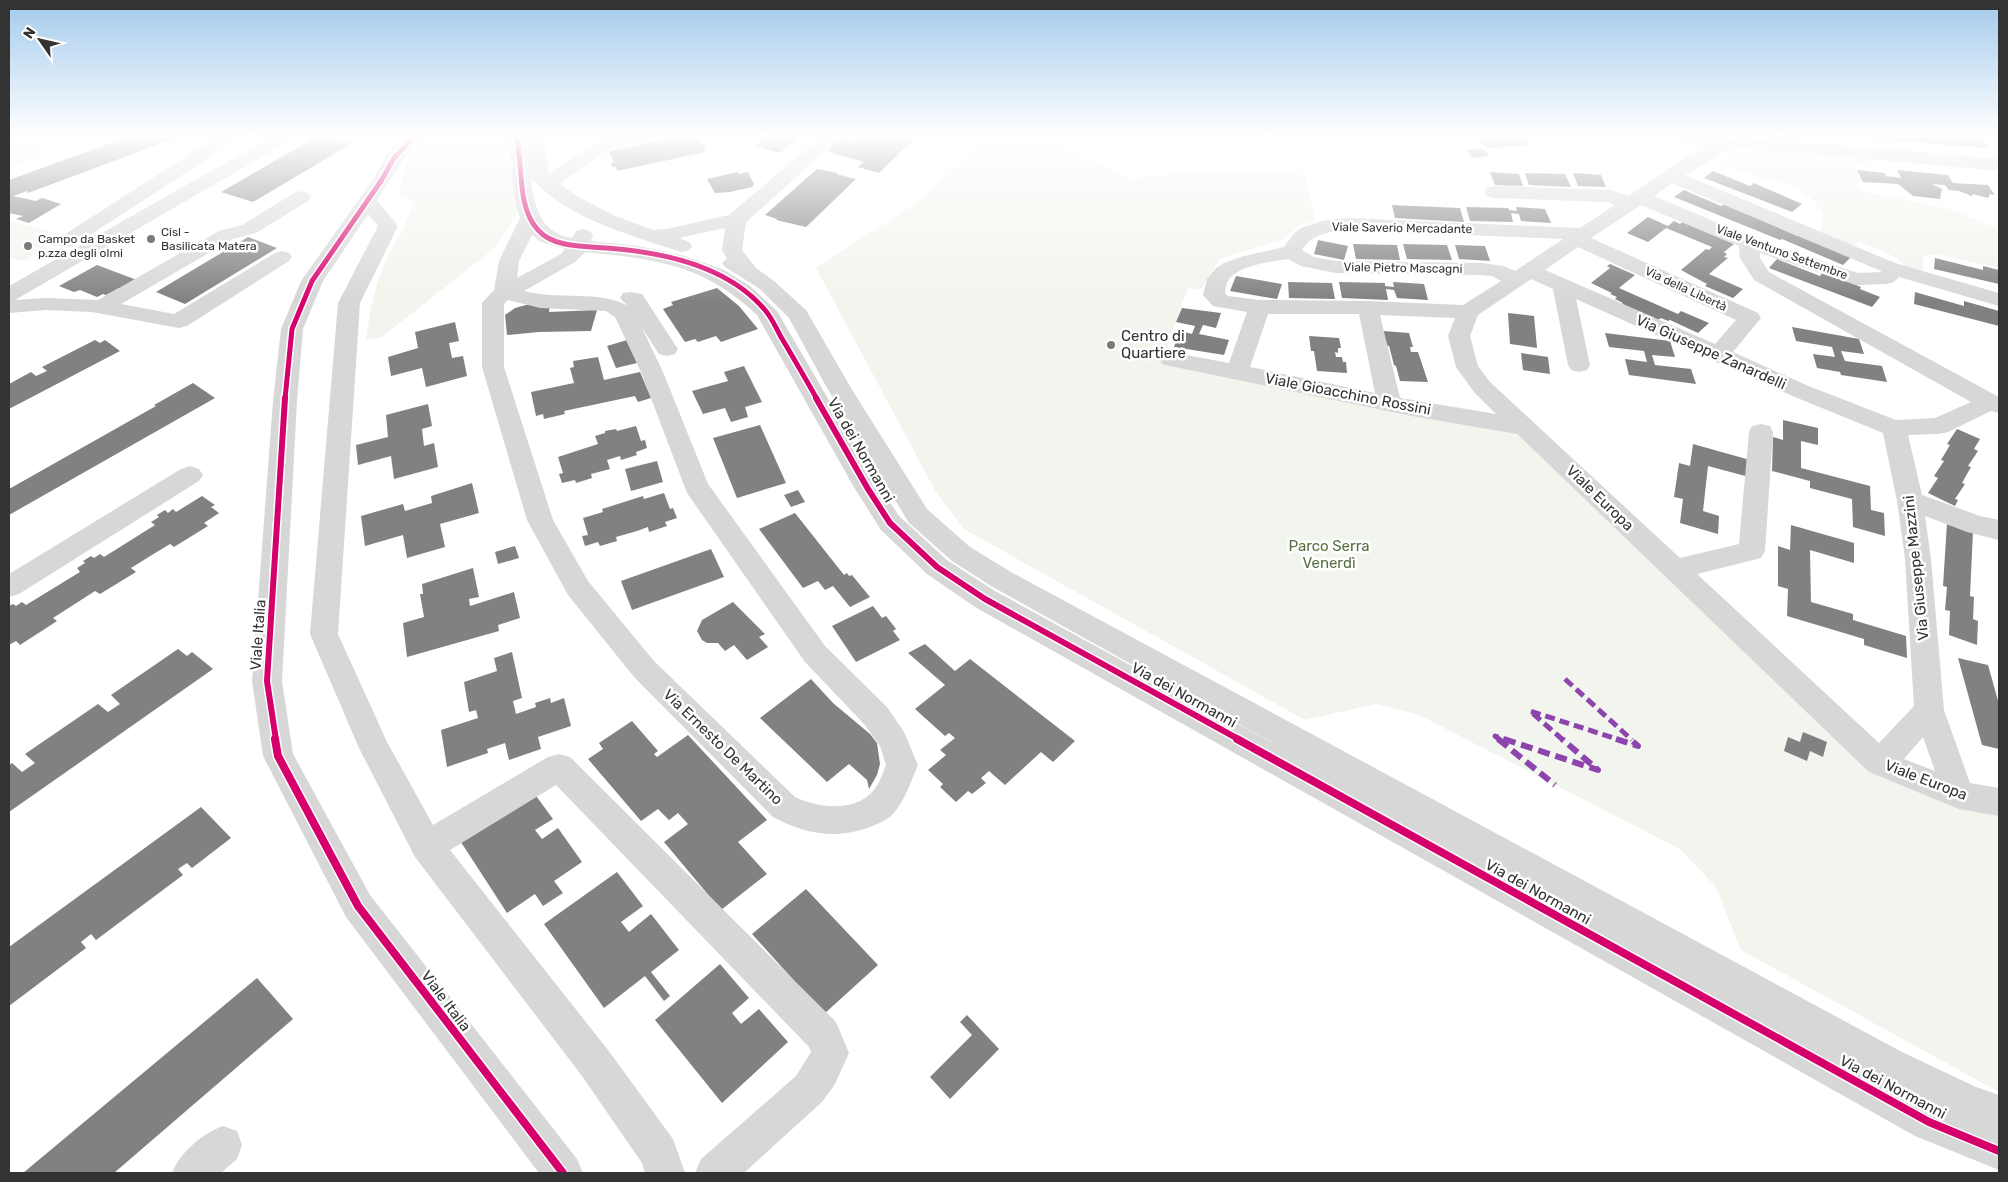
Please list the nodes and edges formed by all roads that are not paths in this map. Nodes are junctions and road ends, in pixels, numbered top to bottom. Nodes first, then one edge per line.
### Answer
1 (151, 191) edge
2 (186, 191) edge
3 (373, 191) edge
4 (524, 191) edge
5 (555, 191) edge
6 (769, 191) edge
7 (1649, 191) edge
8 (1728, 191) edge
9 (1494, 192) dead end
10 (301, 197) dead end
11 (367, 200) junction
12 (1635, 201) junction
13 (591, 212) junction
14 (544, 217) junction
15 (736, 220) junction
16 (646, 234) junction
17 (1580, 236) junction
18 (1749, 242) junction
19 (580, 245) junction
20 (1291, 252) junction
21 (282, 256) dead end
22 (1894, 269) junction
23 (750, 272) junction
24 (1523, 276) junction
25 (13, 288) edge
26 (1563, 288) junction
27 (504, 292) junction
28 (1999, 300) edge
29 (46, 304) junction
30 (103, 306) junction
31 (9, 307) edge
32 (1258, 307) junction
33 (1368, 308) junction
34 (1468, 312) junction
35 (667, 349) dead end
36 (1718, 355) junction
37 (1170, 359) dead end
38 (1579, 365) dead end
39 (1237, 372) junction
40 (1389, 403) junction
41 (1994, 404) edge
42 (1525, 427) junction
43 (1894, 428) junction
44 (1761, 432) dead end
45 (190, 475) dead end
46 (1910, 501) junction
47 (1999, 530) edge
48 (1675, 569) junction
49 (9, 586) edge
50 (1929, 710) junction
51 (1880, 763) junction
52 (1959, 795) junction
53 (1999, 802) edge
54 (427, 846) junction
55 (1999, 1114) edge
56 (223, 1145) dead end
57 (1999, 1151) edge
58 (192, 1173) edge
59 (563, 1173) edge
60 (666, 1173) edge
61 (715, 1173) edge

1 - 25 street
2 - 25 street
3 - 11 street, Viale Italia
4 - 14 street, Via dei Normanni
5 - 13 street, Via dei Normanni
6 - 15 street
7 - 12 street
8 - 22 street
9 - 12 street, Viale Ventuno Settembre
10 - 30 street
11 - 54 street
11 - 59 street, Viale Italia
12 - 17 street
12 - 18 street, Viale Ventuno Settembre
13 - 14 street
13 - 16 street, Via dei Normanni
13 - 19 street
14 - 19 street, Via dei Normanni
14 - 27 street, Via Ernesto De Martino
15 - 16 street
15 - 23 street
16 - 23 street, Via dei Normanni
17 - 20 street, Viale Saverio Mercadante
17 - 24 street
17 - 36 street, Via della Libertà
18 - 22 street, Viale Ventuno Settembre
18 - 41 street
19 - 27 street
19 - 57 street, Via dei Normanni
20 - 24 street, Viale Pietro Mascagni
20 - 32 street
21 - 30 street
22 - 28 street
23 - 55 street, Via dei Normanni
24 - 26 street, Via Giuseppe Zanardelli
24 - 34 street
25 - 29 street
26 - 36 street, Via Giuseppe Zanardelli
26 - 38 street
27 - 27 street, Via Ernesto De Martino
27 - 35 street
29 - 30 street
29 - 31 street
32 - 33 street
32 - 39 street
33 - 34 street
33 - 40 street
34 - 42 street, Viale Europa
36 - 43 street, Via Giuseppe Zanardelli
37 - 39 street, Viale Gioacchino Rossini
39 - 40 street, Viale Gioacchino Rossini
40 - 42 street, Viale Gioacchino Rossini
41 - 43 street
42 - 48 street, Viale Europa
43 - 46 street, Via Giuseppe Mazzini
44 - 48 street
45 - 49 street
46 - 47 street
46 - 50 street, Via Giuseppe Mazzini
48 - 51 street, Viale Europa
50 - 51 street
50 - 52 street, Via Giuseppe Mazzini
51 - 52 street, Viale Europa
52 - 53 street, Viale Europa
54 - 60 street
54 - 61 street
56 - 58 street

